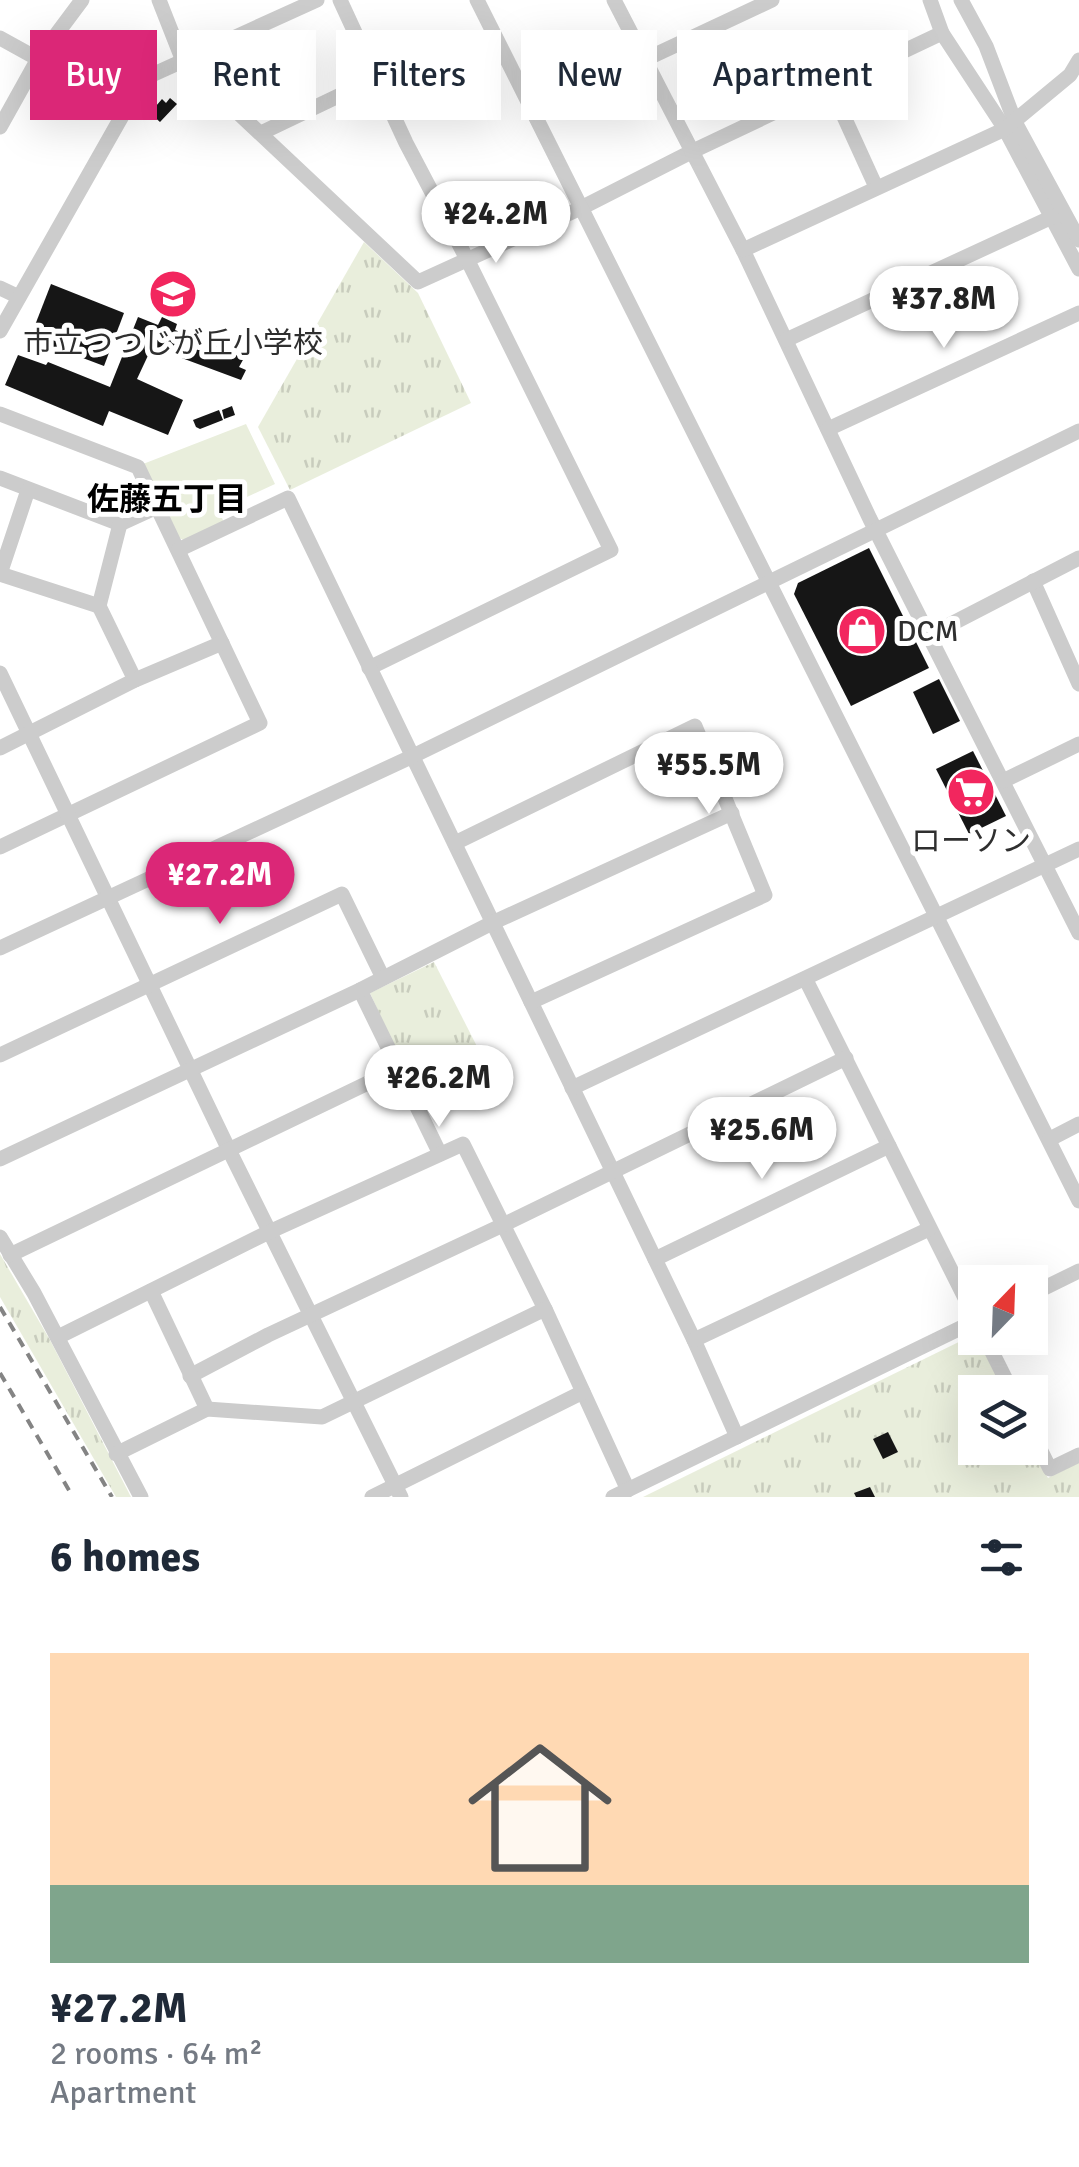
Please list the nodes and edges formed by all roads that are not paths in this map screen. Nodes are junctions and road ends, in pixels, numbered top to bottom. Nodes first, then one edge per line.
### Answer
1 (82, 0) edge
2 (160, 0) edge
3 (317, 0) edge
4 (340, 0) edge
5 (477, 0) edge
6 (614, 0) edge
7 (772, 0) edge
8 (930, 0) edge
9 (961, 0) edge
10 (59, 30) edge
11 (251, 30) edge
12 (354, 30) edge
13 (629, 30) edge
14 (942, 34) junction
15 (0, 38) edge
16 (177, 45) edge
17 (908, 50) edge
18 (30, 54) edge
19 (657, 54) edge
20 (1079, 60) edge
21 (177, 64) edge
22 (30, 72) edge
23 (1074, 78) edge
24 (657, 84) edge
25 (336, 97) edge
26 (247, 120) edge
27 (395, 120) edge
28 (757, 120) edge
29 (845, 120) edge
30 (1010, 125) junction
31 (0, 126) edge
32 (261, 133) junction
33 (693, 150) junction
34 (876, 187) junction
35 (581, 208) junction
36 (1052, 217) junction
37 (1079, 240) edge
38 (744, 250) junction
39 (468, 261) junction
40 (1079, 269) edge
41 (0, 288) edge
42 (19, 298) junction
43 (1079, 313) edge
44 (0, 330) edge
45 (786, 340) junction
46 (0, 414) edge
47 (828, 429) junction
48 (1079, 432) edge
49 (0, 478) edge
50 (28, 490) junction
51 (157, 508) junction
52 (120, 524) junction
53 (876, 529) junction
54 (178, 550) junction
55 (1079, 558) edge
56 (0, 574) edge
57 (1033, 581) junction
58 (770, 582) junction
59 (100, 606) junction
60 (930, 634) junction
61 (222, 643) junction
62 (369, 668) junction
63 (0, 674) edge
64 (135, 680) junction
65 (1079, 683) edge
66 (29, 734) junction
67 (1079, 744) edge
68 (0, 748) edge
69 (412, 757) junction
70 (1003, 782) junction
71 (732, 813) junction
72 (68, 814) junction
73 (454, 842) junction
74 (0, 848) edge
75 (1079, 849) edge
76 (1045, 866) junction
77 (107, 898) junction
78 (936, 918) junction
79 (492, 924) junction
80 (1079, 933) edge
81 (0, 948) edge
82 (383, 978) junction
83 (806, 980) junction
84 (151, 984) junction
85 (360, 990) junction
86 (531, 1002) junction
87 (0, 1055) edge
88 (846, 1058) junction
89 (191, 1068) junction
90 (397, 1070) junction
91 (572, 1088) junction
92 (1079, 1124) edge
93 (1050, 1139) junction
94 (889, 1146) junction
95 (229, 1150) junction
96 (440, 1154) junction
97 (0, 1160) edge
98 (611, 1172) junction
99 (1079, 1201) edge
100 (505, 1224) junction
101 (930, 1229) junction
102 (270, 1232) junction
103 (0, 1237) edge
104 (10, 1255) junction
105 (654, 1259) junction
106 (1079, 1272) edge
107 (958, 1286) edge
108 (1048, 1287) edge
109 (150, 1290) junction
110 (545, 1308) junction
111 (312, 1316) junction
112 (958, 1328) edge
113 (58, 1337) junction
114 (694, 1340) junction
115 (190, 1376) junction
116 (584, 1392) junction
117 (353, 1400) junction
118 (206, 1409) junction
119 (737, 1437) junction
120 (116, 1454) junction
121 (1079, 1455) edge
122 (1048, 1465) edge
123 (398, 1491) edge
124 (621, 1493) edge
125 (141, 1497) edge
126 (372, 1497) edge

1 - 10 street
2 - 16 street
3 - 11 street
4 - 12 street
5 - 35 street
6 - 13 street
7 - 19 street
8 - 14 street
9 - 30 street
14 - 17 street
14 - 30 street
15 - 18 street
20 - 23 street
21 - 42 street
22 - 31 street
23 - 30 street
24 - 33 street
25 - 32 street
26 - 32 street
27 - 39 street
28 - 33 street
29 - 34 street
30 - 34 street
30 - 36 street
30 - 37 street
32 - 39 street
33 - 35 street
33 - 38 street
34 - 38 street
35 - 39 street
35 - 58 street
36 - 40 street
36 - 45 street
38 - 45 street
39 - 62 street
41 - 42 street
42 - 44 street
43 - 47 street
45 - 47 street
46 - 51 street
47 - 53 street
48 - 53 street
49 - 50 street
50 - 52 street
50 - 56 street
51 - 52 street
51 - 54 street
52 - 59 street
53 - 58 street
53 - 60 street
54 - 61 street
54 - 62 street
55 - 57 street
56 - 59 street
57 - 60 street
57 - 65 street
58 - 69 street
58 - 78 street
59 - 64 street
60 - 70 street
61 - 64 street
61 - 72 street
62 - 69 street
63 - 66 street
64 - 66 street
66 - 68 street
66 - 72 street
67 - 70 street
69 - 73 street
69 - 77 street
70 - 76 street
71 - 73 street
71 - 79 street
71 - 86 street
72 - 74 street
72 - 77 street
73 - 79 street
75 - 76 street
76 - 78 street
76 - 80 street
77 - 81 street
77 - 84 street
78 - 83 street
78 - 93 street
79 - 82 street
79 - 86 street
82 - 84 street
82 - 85 street
83 - 88 street
83 - 91 street
84 - 87 street
84 - 89 street
85 - 89 street
85 - 90 street
86 - 91 street
88 - 94 street
88 - 98 street
89 - 95 street
89 - 97 street
90 - 95 street
90 - 96 street
91 - 98 street
92 - 93 street
93 - 99 street
94 - 101 street
94 - 105 street
95 - 102 street
95 - 104 street
96 - 100 street
96 - 102 street
98 - 100 street
98 - 105 street
100 - 110 street
100 - 111 street
101 - 107 street
101 - 114 street
102 - 109 street
102 - 111 street
103 - 104 street
104 - 113 street
105 - 114 street
106 - 108 street
109 - 113 street
109 - 115 street
110 - 116 street
110 - 117 street
111 - 115 street
111 - 117 street
112 - 119 street
113 - 120 street
114 - 119 street
115 - 118 street
116 - 123 street
116 - 124 street
117 - 118 street
117 - 123 street
118 - 120 street
119 - 124 street
120 - 125 street
121 - 122 street
123 - 126 street

